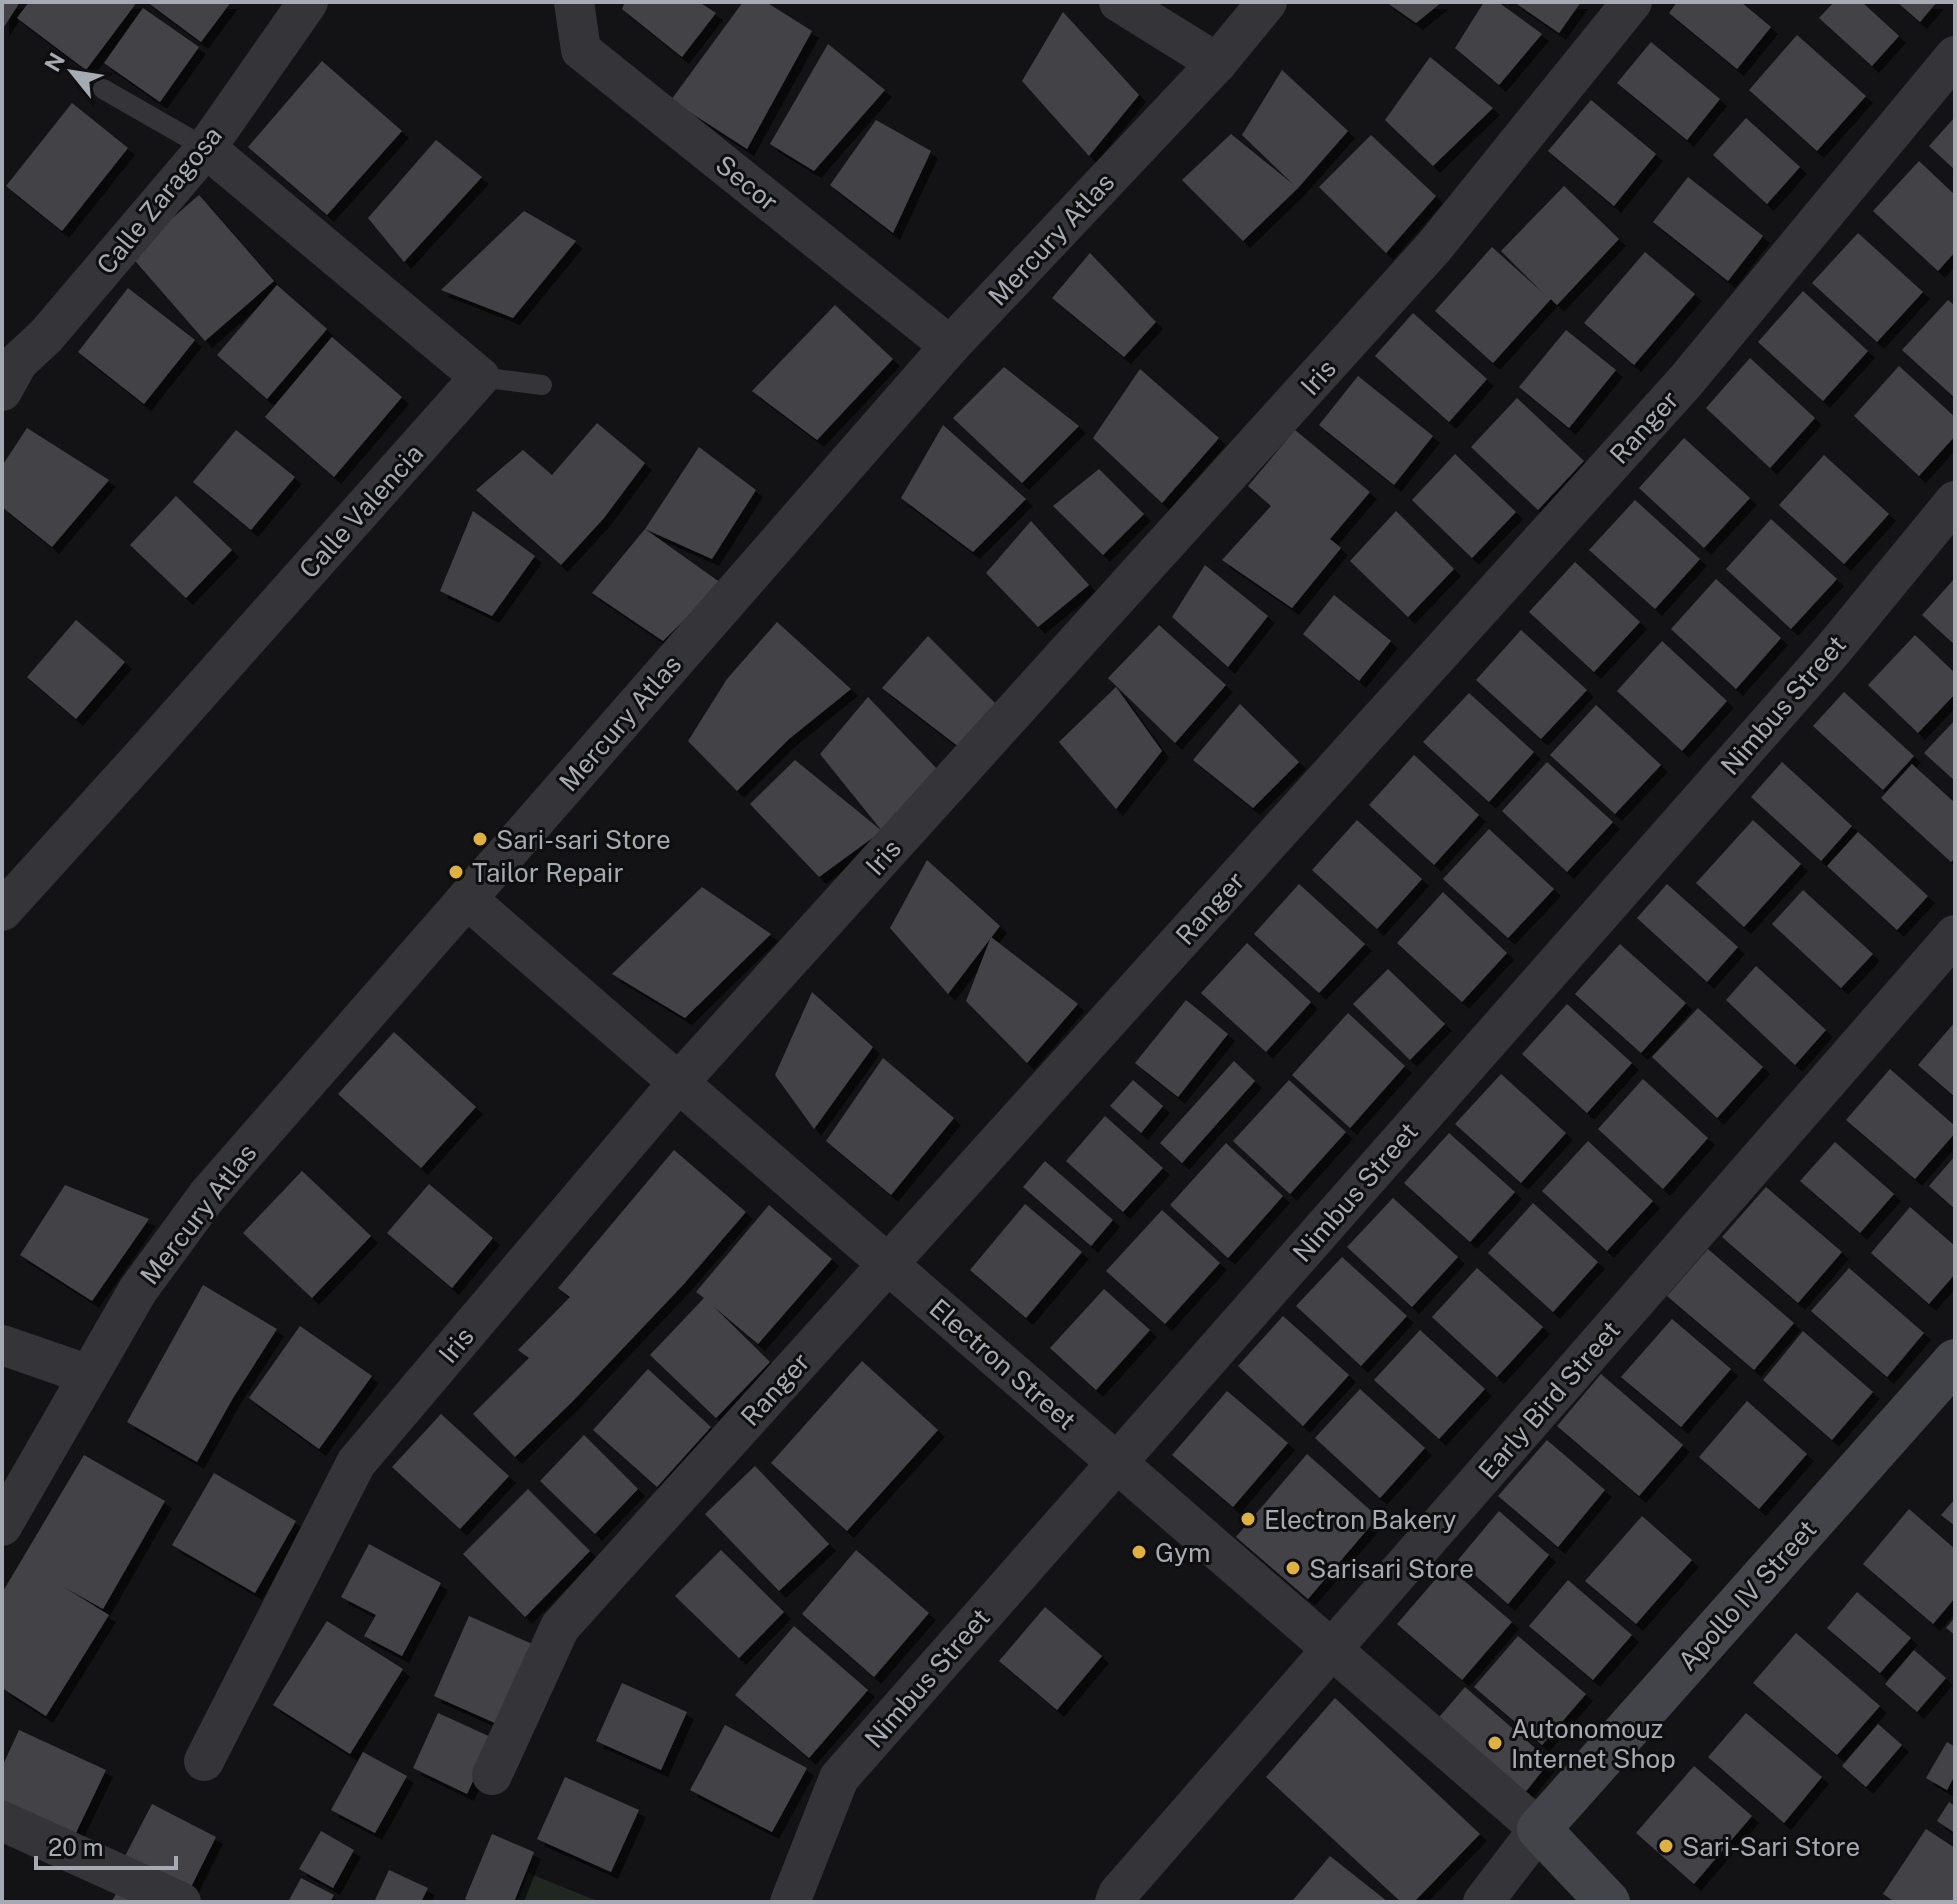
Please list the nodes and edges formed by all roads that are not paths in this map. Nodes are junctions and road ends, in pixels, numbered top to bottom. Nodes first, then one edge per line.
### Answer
1 (308, 2) edge
2 (574, 2) edge
3 (1119, 2) edge
4 (1267, 2) edge
5 (1632, 2) edge
6 (1955, 56) edge
7 (1217, 63) junction
8 (103, 89) dead end
9 (206, 148) junction
10 (950, 346) junction
11 (7, 369) edge
12 (480, 377) junction
13 (542, 385) dead end
14 (1955, 501) edge
15 (467, 899) junction
16 (2, 911) edge
17 (1955, 935) edge
18 (678, 1083) junction
19 (888, 1264) junction
20 (2, 1345) edge
21 (1955, 1361) edge
22 (89, 1375) junction
23 (1117, 1463) junction
24 (2, 1526) edge
25 (1332, 1649) junction
26 (204, 1761) dead end
27 (492, 1775) dead end
28 (2, 1821) edge
29 (1539, 1829) junction
30 (181, 1902) edge
31 (790, 1902) edge
32 (1115, 1902) edge
33 (1483, 1902) edge
34 (1608, 1902) edge

1 - 9 street, Calle Zaragosa
2 - 10 street, Secor
3 - 7 street
4 - 7 street, Mercury Atlas
5 - 18 street, Iris
6 - 19 street, Ranger
7 - 10 street, Mercury Atlas
8 - 9 lane
9 - 11 street, Calle Zaragosa
9 - 12 street
10 - 15 street, Mercury Atlas
12 - 13 lane
12 - 16 street, Calle Valencia
14 - 23 street, Nimbus Street
15 - 18 street, Electron Street
15 - 22 street, Mercury Atlas
17 - 25 street, Early Bird Street
18 - 19 street, Electron Street
18 - 26 street, Iris
19 - 23 street, Electron Street
19 - 27 street, Ranger
20 - 22 street
21 - 29 street, Apollo IV Street
22 - 24 street, Mercury Atlas
23 - 25 street, Electron Street
23 - 31 street, Nimbus Street
25 - 29 street, Electron Street
25 - 32 street, Early Bird Street
28 - 30 street
29 - 33 street
29 - 34 street

